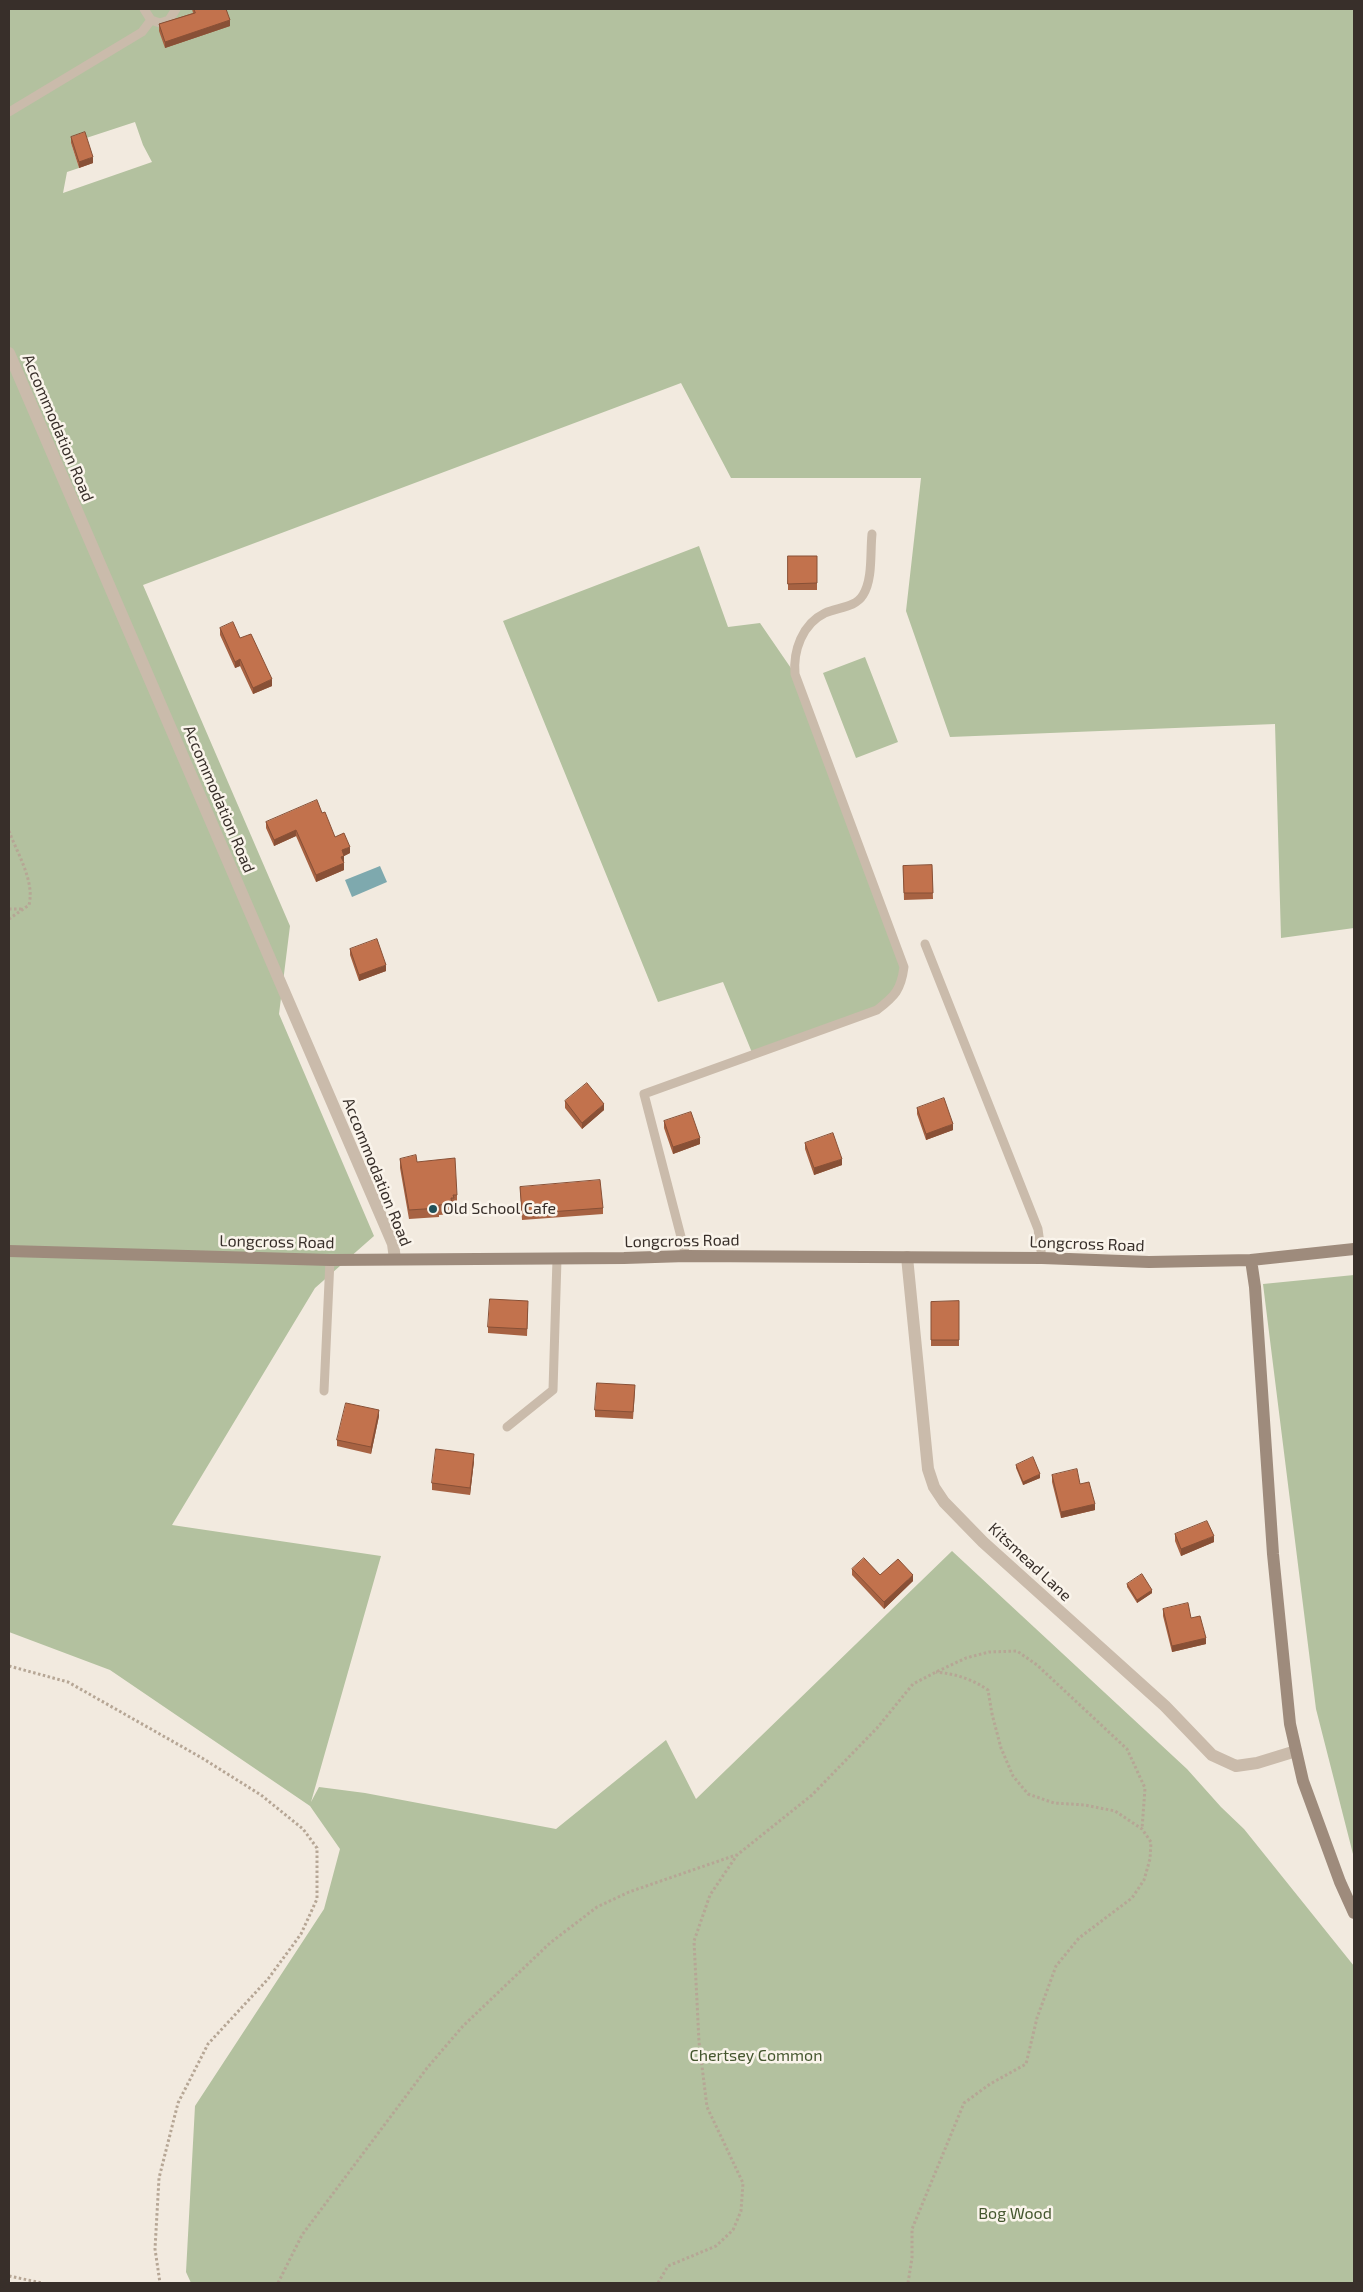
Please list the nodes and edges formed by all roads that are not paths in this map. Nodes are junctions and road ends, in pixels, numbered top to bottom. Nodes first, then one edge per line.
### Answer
1 (144, 9) edge
2 (176, 9) edge
3 (151, 20) junction
4 (9, 112) edge
5 (9, 353) edge
6 (872, 534) dead end
7 (925, 944) dead end
8 (1354, 1249) edge
9 (9, 1251) edge
10 (686, 1256) junction
11 (907, 1257) junction
12 (1042, 1258) junction
13 (395, 1259) junction
14 (556, 1259) junction
15 (330, 1260) junction
16 (1251, 1260) junction
17 (324, 1391) dead end
18 (507, 1427) dead end
19 (1296, 1751) junction
20 (1354, 1913) edge

1 - 3 lane
2 - 3 lane
3 - 4 lane
5 - 13 street, Accommodation Road
6 - 10 lane
7 - 12 lane
8 - 16 main road, Longcross Road
9 - 15 main road, Longcross Road
10 - 11 main road, Longcross Road
10 - 14 main road, Longcross Road
11 - 12 main road, Longcross Road
11 - 19 street, Kitsmead Lane
12 - 16 main road, Longcross Road
13 - 14 main road, Longcross Road
13 - 15 main road, Longcross Road
14 - 18 lane
15 - 17 lane
16 - 19 main road
19 - 20 main road

